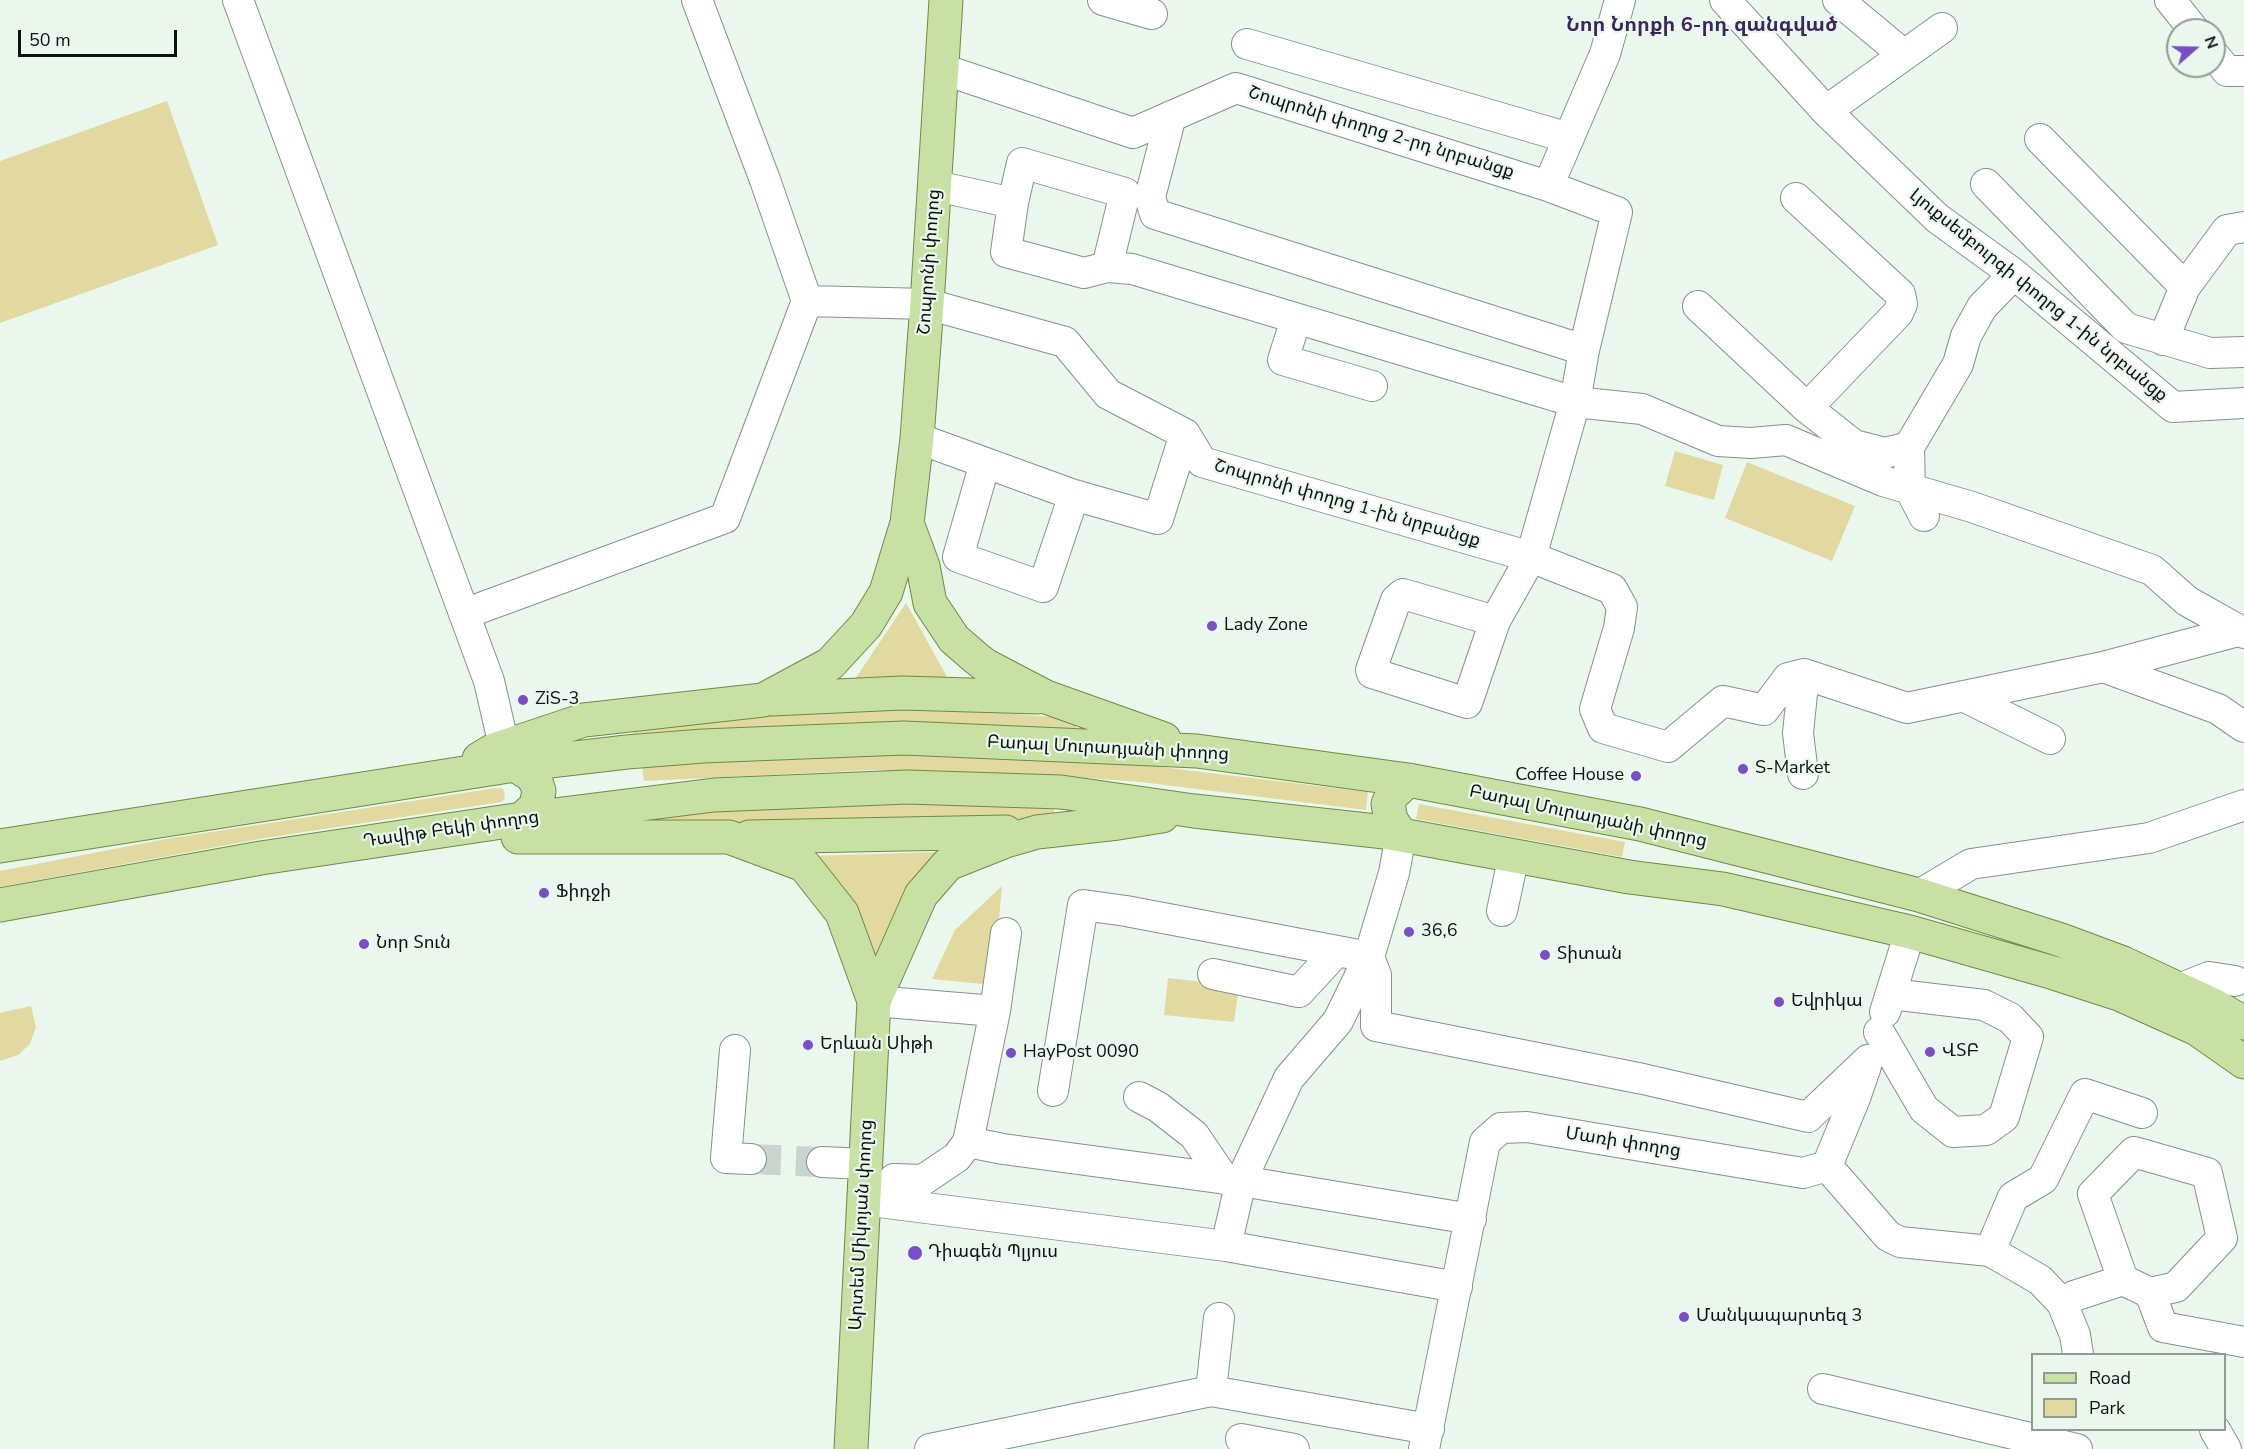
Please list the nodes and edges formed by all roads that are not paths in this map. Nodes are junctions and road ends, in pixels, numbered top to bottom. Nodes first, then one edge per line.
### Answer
1 (238, 0) edge
2 (697, 0) edge
3 (946, 0) edge
4 (1103, 0) edge
5 (1620, 0) edge
6 (1725, 0) edge
7 (1838, 0) edge
8 (2170, 0) edge
9 (1152, 14) dead end
10 (2184, 18) edge
11 (1942, 28) dead end
12 (1247, 44) dead end
13 (1905, 55) junction
14 (942, 69) junction
15 (2226, 70) edge
16 (2244, 71) edge
17 (1826, 111) junction
18 (1171, 116) junction
19 (1569, 138) junction
20 (2040, 139) dead end
21 (1986, 184) dead end
22 (936, 186) junction
23 (1548, 186) junction
24 (1796, 198) dead end
25 (1013, 203) junction
26 (2244, 227) edge
27 (1107, 267) junction
28 (2014, 274) junction
29 (2185, 287) junction
30 (807, 301) junction
31 (927, 304) junction
32 (1698, 306) dead end
33 (1296, 319) junction
34 (2163, 339) junction
35 (1584, 350) junction
36 (2244, 352) edge
37 (1372, 386) dead end
38 (1575, 402) junction
39 (2244, 403) edge
40 (1807, 408) junction
41 (1185, 435) junction
42 (916, 438) junction
43 (1909, 447) junction
44 (985, 463) junction
45 (1910, 489) junction
46 (1074, 495) junction
47 (1924, 516) dead end
48 (907, 523) junction
49 (1531, 557) junction
50 (464, 614) junction
51 (1495, 621) dead end
52 (2241, 632) edge
53 (2103, 667) junction
54 (1804, 674) junction
55 (1963, 696) junction
56 (1046, 697) junction
57 (763, 700) junction
58 (2244, 727) edge
59 (2050, 739) dead end
60 (1197, 751) junction
61 (510, 756) junction
62 (1803, 774) dead end
63 (1408, 780) junction
64 (2244, 805) edge
65 (1194, 811) junction
66 (522, 819) junction
67 (1640, 824) junction
68 (463, 828) junction
69 (1037, 832) junction
70 (1401, 834) junction
71 (729, 837) junction
72 (0, 846) edge
73 (1514, 855) junction
74 (1629, 877) junction
75 (1919, 895) junction
76 (0, 905) edge
77 (1502, 911) dead end
78 (1910, 932) junction
79 (1006, 933) dead end
80 (1336, 952) junction
81 (1369, 957) junction
82 (1213, 974) dead end
83 (2235, 981) dead end
84 (2178, 988) junction
85 (1891, 994) junction
86 (874, 1001) junction
87 (995, 1011) junction
88 (2244, 1023) edge
89 (1879, 1032) junction
90 (735, 1050) dead end
91 (1868, 1060) junction
92 (2244, 1062) edge
93 (1053, 1091) dead end
94 (1139, 1097) dead end
95 (2142, 1113) dead end
96 (968, 1142) junction
97 (752, 1159) tunnel mouth
98 (822, 1162) tunnel mouth
99 (865, 1164) junction
100 (1827, 1166) junction
101 (894, 1179) dead end
102 (1233, 1180) junction
103 (863, 1200) junction
104 (1470, 1219) junction
105 (1226, 1246) junction
106 (1990, 1251) junction
107 (2123, 1280) junction
108 (1457, 1287) junction
109 (2150, 1293) junction
110 (2062, 1303) junction
111 (1219, 1318) dead end
112 (2244, 1342) edge
113 (2078, 1353) edge
114 (1823, 1389) dead end
115 (1211, 1391) junction
116 (2078, 1431) edge
117 (2216, 1431) edge
118 (1241, 1439) dead end
119 (1427, 1439) edge
120 (851, 1449) edge
121 (930, 1449) edge
122 (1294, 1449) edge
123 (2076, 1449) edge
124 (2226, 1449) edge

1 - 50 street
2 - 30 street
3 - 14 main road, Շոպրոնի փողոց
4 - 9 street
5 - 19 street
6 - 17 street, Լյուքսեմբուրգի փողոց 1-ին նրբանցք
7 - 13 street
8 - 10 street
11 - 13 street
12 - 19 street
13 - 17 street
14 - 18 street, Շոպրոնի փողոց 2-րդ նրբանցք
14 - 22 main road, Շոպրոնի փողոց
15 - 16 street
17 - 28 street, Լյուքսեմբուրգի փողոց 1-ին նրբանցք
18 - 23 street, Շոպրոնի փողոց 2-րդ նրբանցք
18 - 35 street
19 - 23 street
20 - 29 street
21 - 34 street
22 - 25 street
22 - 31 main road, Շոպրոնի փողոց
23 - 35 street, Շոպրոնի փողոց 2-րդ նրբանցք
24 - 40 street
25 - 27 street
25 - 27 street
26 - 29 street
27 - 33 street
28 - 39 street, Լյուքսեմբուրգի փողոց 1-ին նրբանցք
28 - 43 street
29 - 34 street
30 - 31 street, Շոպրոնի փողոց 1-ին նրբանցք
30 - 50 street
31 - 41 street, Շոպրոնի փողոց 1-ին նրբանցք
31 - 42 main road, Շոպրոնի փողոց
32 - 40 street
33 - 37 street
33 - 38 street
34 - 36 street
35 - 38 street
38 - 45 street
38 - 49 street
40 - 43 street
41 - 46 street
41 - 49 street, Շոպրոնի փողոց 1-ին նրբանցք
42 - 44 street
42 - 48 main road, Շոպրոնի փողոց
43 - 45 street
44 - 46 street
44 - 46 street
45 - 47 street
45 - 52 street
48 - 56 main road
48 - 57 main road
49 - 51 street
49 - 54 street, Շոպրոնի փողոց 1-ին նրբանցք
50 - 61 street
52 - 53 street
53 - 55 street
53 - 58 street
54 - 55 street
54 - 62 street
55 - 59 street
56 - 57 main road
56 - 60 main road
57 - 61 main road
60 - 61 main road, Բադալ Մուրադյանի փողոց
60 - 63 main road, Բադալ Մուրադյանի փողոց
61 - 66 main road
61 - 72 main road
63 - 67 main road, Բադալ Մուրադյանի փողոց
63 - 70 main road
64 - 75 street
65 - 66 main road, Դավիթ Բեկի փողոց
65 - 69 main road, Արտեմ Միկոյան փողոց
65 - 70 main road
66 - 68 main road, Դավիթ Բեկի փողոց
67 - 74 main road
67 - 75 main road, Բադալ Մուրադյանի փողոց
68 - 71 main road, Արտեմ Միկոյան փողոց
68 - 76 main road, Դավիթ Բեկի փողոց
69 - 71 main road
69 - 86 main road, Արտեմ Միկոյան փողոց
70 - 73 main road
70 - 81 street
71 - 86 main road, Արտեմ Միկոյան փողոց
73 - 74 main road
73 - 77 street
74 - 78 main road
75 - 84 main road, Բադալ Մուրադյանի փողոց
78 - 85 street
78 - 92 main road
79 - 87 street
80 - 81 street
80 - 82 street
80 - 93 street
81 - 91 street
81 - 102 street
83 - 84 street
84 - 88 main road, Բադալ Մուրադյանի փողոց
85 - 89 street
85 - 89 street
86 - 87 street
86 - 99 main road, Արտեմ Միկոյան փողոց
87 - 96 street
89 - 91 street
90 - 97 street
91 - 100 street
94 - 102 street
95 - 106 street
96 - 101 street
96 - 102 street
98 - 99 street
99 - 103 main road, Արտեմ Միկոյան փողոց
100 - 104 street, Մառի փողոց
100 - 106 street
102 - 104 street
102 - 105 street
103 - 105 street
103 - 120 main road, Արտեմ Միկոյան փողոց
104 - 108 street, Մառի փողոց
105 - 108 street
106 - 110 street
107 - 109 street
107 - 109 street
107 - 110 street
108 - 119 street, Մառի փողոց
109 - 112 street
110 - 113 street
111 - 115 street
114 - 123 street
115 - 119 street
115 - 121 street
116 - 123 street
117 - 124 street
118 - 122 street

